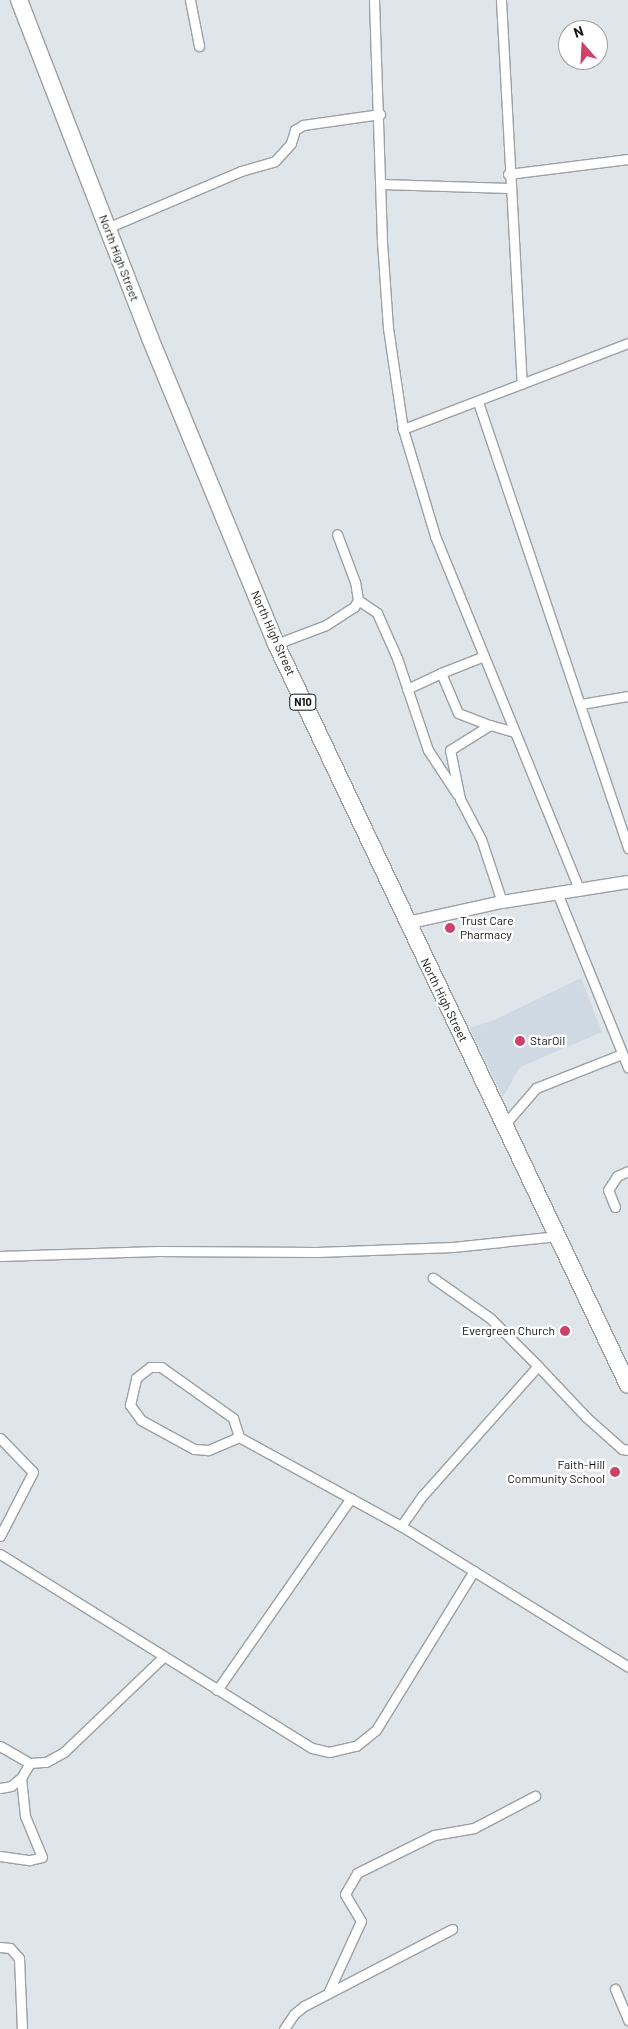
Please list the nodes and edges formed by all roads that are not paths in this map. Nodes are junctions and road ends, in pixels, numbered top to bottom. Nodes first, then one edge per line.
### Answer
1 (19, 0) edge
2 (190, 0) edge
3 (374, 0) edge
4 (501, 0) edge
5 (199, 46) dead end
6 (380, 114) junction
7 (628, 159) edge
8 (508, 174) junction
9 (382, 184) junction
10 (509, 188) junction
11 (107, 228) junction
12 (628, 343) edge
13 (522, 383) junction
14 (478, 402) junction
15 (403, 429) junction
16 (337, 534) dead end
17 (358, 600) junction
18 (276, 644) junction
19 (484, 656) junction
20 (442, 673) junction
21 (407, 689) junction
22 (628, 696) edge
23 (580, 704) junction
24 (490, 725) junction
25 (514, 732) junction
26 (460, 799) junction
27 (628, 848) edge
28 (628, 882) edge
29 (580, 891) junction
30 (558, 894) junction
31 (502, 902) junction
32 (407, 922) junction
33 (622, 1054) junction
34 (628, 1067) edge
35 (504, 1125) junction
36 (628, 1171) edge
37 (615, 1207) dead end
38 (558, 1236) junction
39 (0, 1256) edge
40 (434, 1278) dead end
41 (538, 1366) junction
42 (628, 1385) edge
43 (239, 1437) junction
44 (0, 1438) edge
45 (628, 1450) edge
46 (351, 1498) junction
47 (401, 1526) junction
48 (0, 1536) edge
49 (0, 1554) edge
50 (474, 1571) junction
51 (163, 1657) junction
52 (628, 1667) edge
53 (217, 1690) junction
54 (0, 1746) edge
55 (30, 1763) junction
56 (21, 1778) junction
57 (0, 1788) edge
58 (535, 1796) dead end
59 (0, 1856) edge
60 (452, 1929) dead end
61 (0, 1947) edge
62 (615, 1989) dead end
63 (328, 1993) junction
64 (628, 2020) edge
65 (22, 2029) edge
66 (284, 2029) edge

1 - 11 highway, North High Street / N10
2 - 5 street
3 - 6 street
4 - 8 street
6 - 9 street
6 - 11 street
7 - 8 street
8 - 10 street
9 - 10 street
9 - 15 street
10 - 13 street
11 - 18 highway, North High Street / N10
12 - 13 street
13 - 14 street
14 - 15 street
14 - 23 street
15 - 19 street
16 - 17 street
17 - 18 street
17 - 21 street
18 - 32 highway, North High Street / N10
19 - 20 street
19 - 25 street
20 - 21 street
20 - 24 street
21 - 26 street
22 - 23 street
23 - 27 street
24 - 25 street
24 - 26 street
25 - 29 street
26 - 31 street
28 - 29 main road
29 - 30 main road
30 - 31 main road
30 - 33 street
31 - 32 main road
32 - 35 highway, North High Street / N10
33 - 34 street
33 - 35 street
35 - 38 highway, North High Street / N10
36 - 37 street
38 - 39 street
38 - 42 highway, North High Street / N10
40 - 41 street
41 - 45 street
41 - 47 street
43 - 43 street
43 - 46 street
44 - 48 street
46 - 47 street
46 - 53 street
47 - 50 street
49 - 51 street
50 - 52 street
50 - 53 street
51 - 53 street
51 - 55 street
54 - 55 street
55 - 56 street
56 - 57 street
56 - 59 street
58 - 63 street
60 - 63 street
61 - 65 street
62 - 64 street
63 - 66 street

